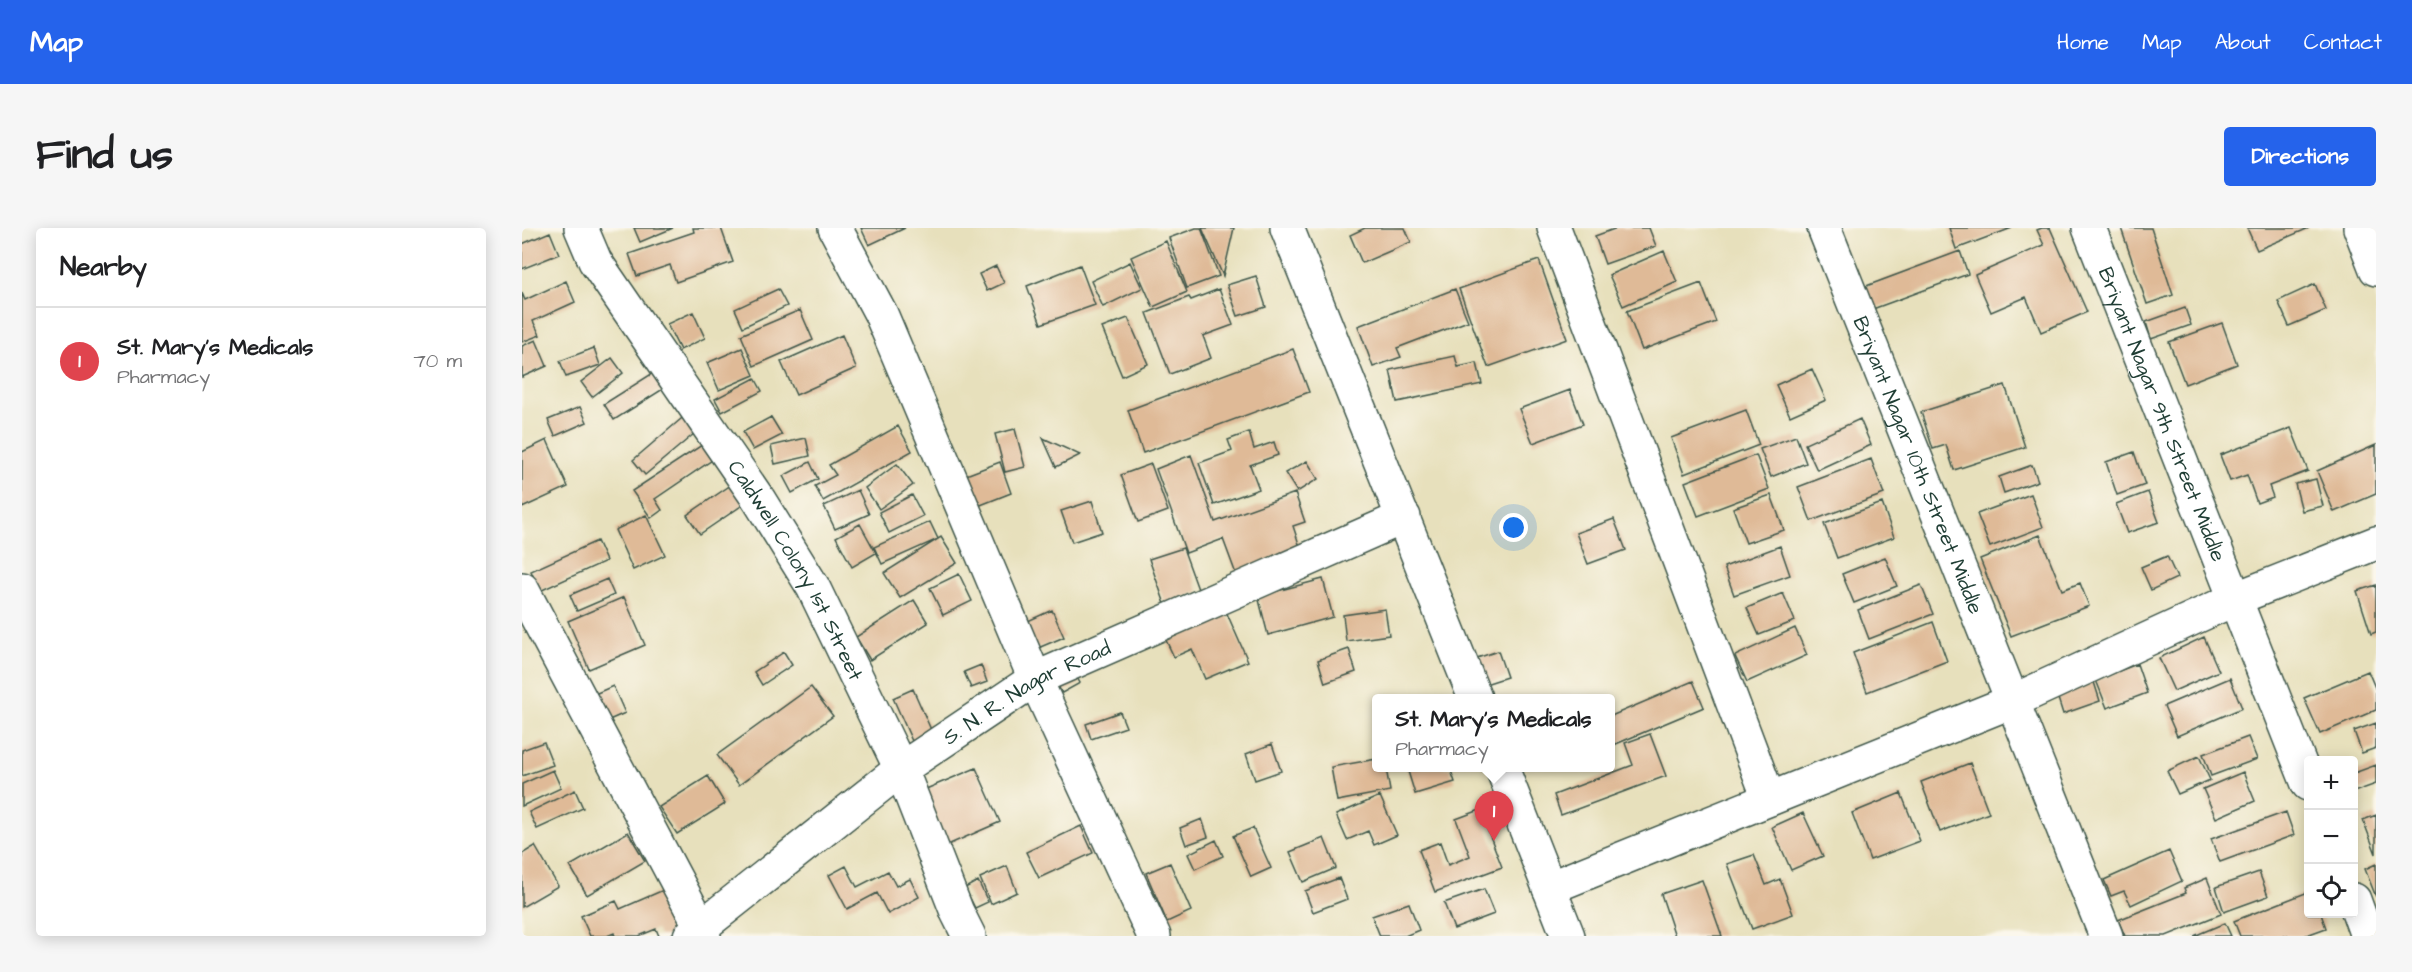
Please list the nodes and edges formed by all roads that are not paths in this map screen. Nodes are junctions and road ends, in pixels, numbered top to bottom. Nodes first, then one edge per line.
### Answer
1 (580, 228) edge
2 (835, 228) edge
3 (1287, 228) edge
4 (1554, 228) edge
5 (1824, 228) edge
6 (2089, 228) edge
7 (2360, 228) edge
8 (2376, 269) edge
9 (1404, 518) junction
10 (2376, 543) edge
11 (522, 589) edge
12 (2237, 598) junction
13 (1035, 679) junction
14 (1473, 694) edge
15 (2013, 700) junction
16 (900, 769) junction
17 (1504, 772) edge
18 (2304, 774) edge
19 (1769, 799) junction
20 (1549, 888) junction
21 (2358, 911) edge
22 (698, 933) edge
23 (969, 936) edge
24 (1154, 936) edge
25 (1568, 936) edge
26 (2106, 936) edge
27 (2367, 936) edge

1 - 16 street, Caldwell Colony 1st Street
2 - 13 street
3 - 9 street
4 - 19 street
5 - 15 street, Briyant Nagar 10th Street Middle
6 - 12 street, Briyant Nagar 9th Street Middle
7 - 8 street
9 - 13 street, S. N. R. Nagar Road
9 - 14 street
10 - 12 street
11 - 22 street
12 - 15 street
12 - 18 street, Briyant Nagar 9th Street Middle
13 - 16 street, S. N. R. Nagar Road
13 - 24 street
15 - 19 street
15 - 26 street, Briyant Nagar 10th Street Middle
16 - 22 street, S. N. R. Nagar Road
16 - 23 street, Caldwell Colony 1st Street
17 - 20 street
19 - 20 street
20 - 25 street
21 - 27 street

